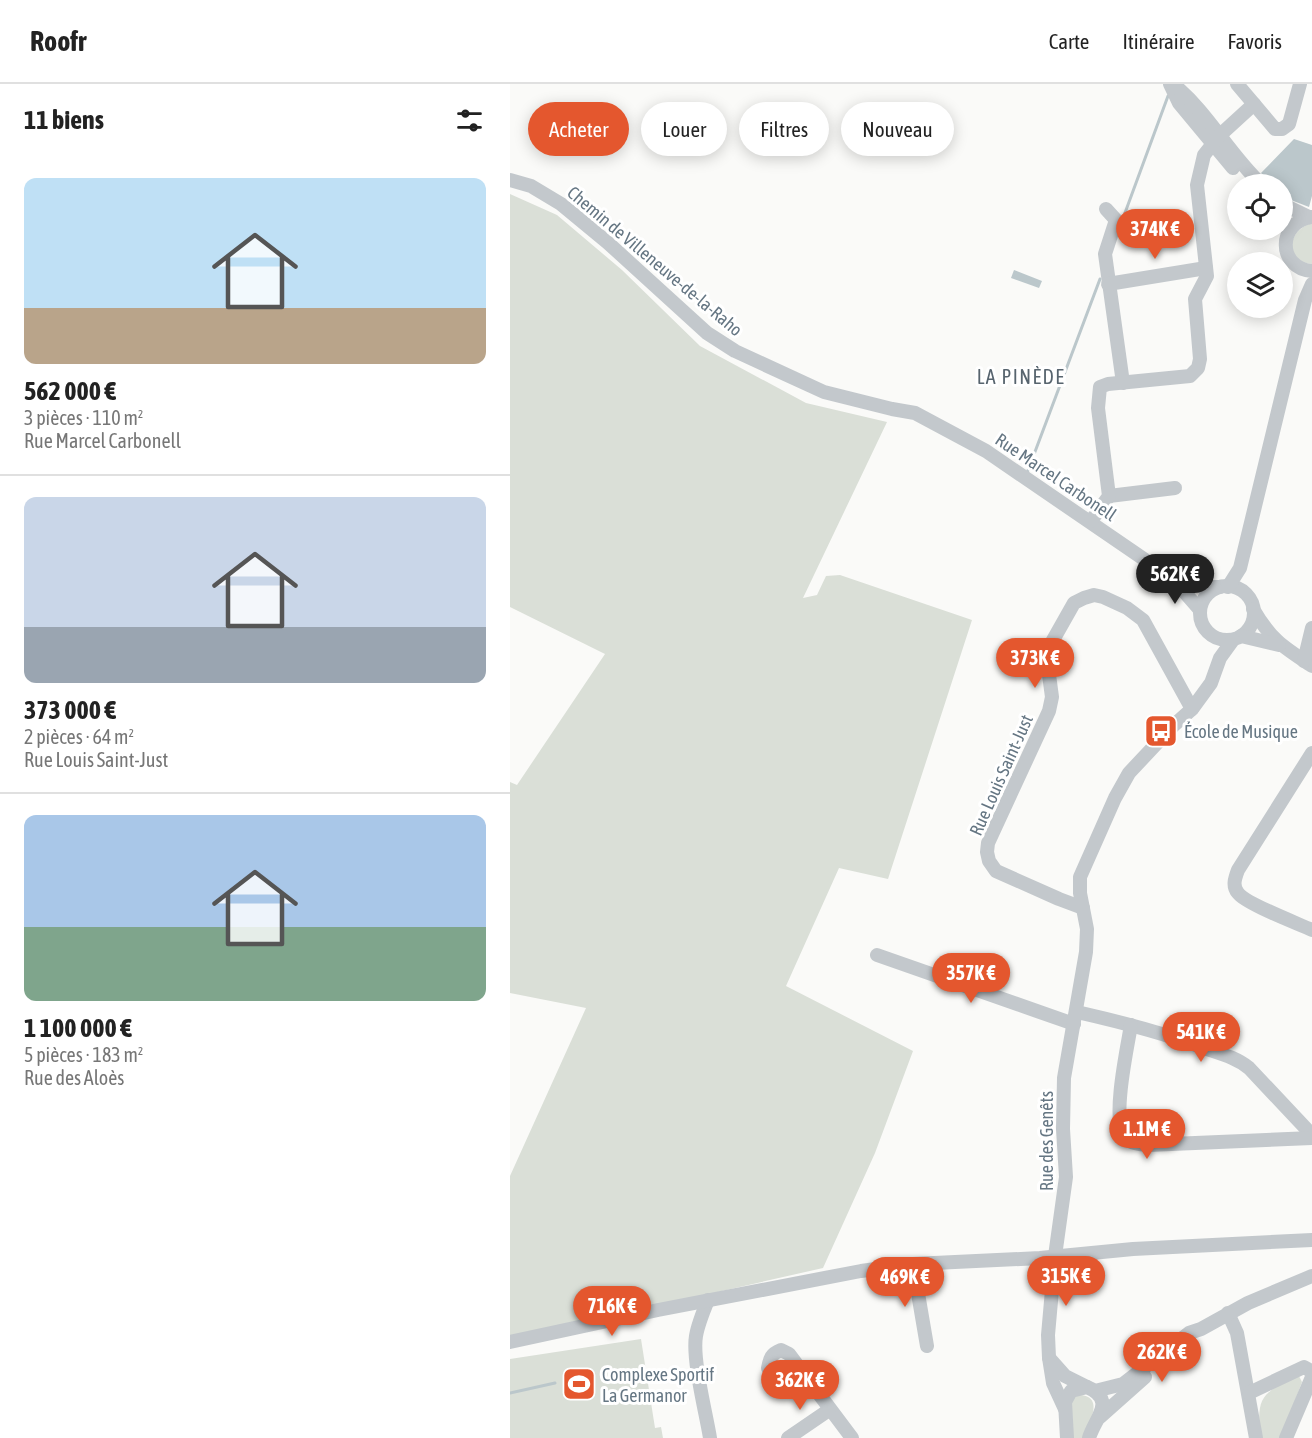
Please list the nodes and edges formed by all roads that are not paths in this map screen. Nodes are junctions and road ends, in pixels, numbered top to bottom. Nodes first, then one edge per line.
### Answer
1 (1172, 84) edge
2 (1237, 84) edge
3 (1300, 84) edge
4 (1254, 104) junction
5 (1216, 140) junction
6 (1239, 174) edge
7 (1250, 174) edge
8 (510, 180) edge
9 (1106, 209) dead end
10 (1293, 209) edge
11 (1311, 217) edge
12 (1293, 227) edge
13 (1286, 240) edge
14 (1206, 268) junction
15 (1306, 270) edge
16 (1108, 284) junction
17 (1312, 284) edge
18 (1305, 300) junction
19 (1123, 383) junction
20 (915, 413) joint
21 (1175, 488) dead end
22 (1109, 496) junction
23 (1090, 521) junction
24 (1240, 568) junction
25 (1173, 579) junction
26 (1224, 587) junction
27 (1244, 593) junction
28 (1253, 609) junction
29 (1200, 610) junction
30 (1312, 628) edge
31 (1208, 632) junction
32 (1237, 638) junction
33 (1281, 646) junction
34 (1308, 663) edge
35 (1216, 667) junction
36 (1192, 709) junction
37 (1312, 753) edge
38 (1083, 908) junction
39 (1312, 930) edge
40 (877, 955) dead end
41 (1076, 1018) junction
42 (1131, 1025) junction
43 (1312, 1137) edge
44 (1312, 1240) edge
45 (1055, 1256) junction
46 (913, 1264) junction
47 (1312, 1275) edge
48 (708, 1300) junction
49 (1228, 1313) junction
50 (1202, 1329) junction
51 (510, 1342) edge
52 (927, 1346) dead end
53 (1049, 1358) junction
54 (768, 1368) dead end
55 (1312, 1370) edge
56 (1091, 1389) junction
57 (1249, 1393) junction
58 (1065, 1409) junction
59 (829, 1410) junction
60 (1100, 1417) junction
61 (710, 1438) edge
62 (788, 1438) edge
63 (852, 1438) edge
64 (1067, 1438) edge
65 (1089, 1438) edge
66 (1256, 1438) edge
67 (1286, 1438) edge

1 - 5 street
2 - 4 street
3 - 4 street
4 - 5 street
5 - 6 street
5 - 7 street
5 - 14 street
8 - 20 street, Chemin de Villeneuve-de-la-Raho
9 - 16 street
10 - 11 street
11 - 12 street
13 - 15 street
14 - 16 street
14 - 19 street
15 - 18 street
16 - 19 street
17 - 18 street
18 - 24 street
19 - 22 street
20 - 23 street, Rue Marcel Carbonell
21 - 22 street
22 - 23 street
23 - 25 street, Rue Marcel Carbonell
24 - 26 street
24 - 27 street
25 - 26 street, Rue Marcel Carbonell
25 - 29 street, Rue Marcel Carbonell
26 - 27 street
26 - 29 street
27 - 28 street
28 - 32 street
28 - 33 street
29 - 31 street
30 - 34 street
31 - 32 street
31 - 35 street
32 - 33 street
32 - 35 street, Rue des Genêts
33 - 34 street
35 - 36 street, Rue des Genêts
36 - 38 street, Rue des Genêts
36 - 38 street, Rue Louis Saint-Just
37 - 39 street
38 - 41 street, Rue des Genêts
40 - 41 street
41 - 42 street
41 - 45 street, Rue des Genêts
42 - 43 street
42 - 43 street
44 - 45 street
45 - 46 street
45 - 53 street, Rue des Genêts
46 - 48 street
46 - 52 street
47 - 49 street
48 - 51 street
48 - 61 street
49 - 50 street
49 - 57 street
50 - 56 street
50 - 60 street
53 - 56 street
53 - 58 street, Rue des Genêts
54 - 59 street
55 - 57 street
55 - 67 street
56 - 58 street
56 - 60 street
57 - 66 street
58 - 64 street
59 - 62 street
59 - 63 street
60 - 65 street

